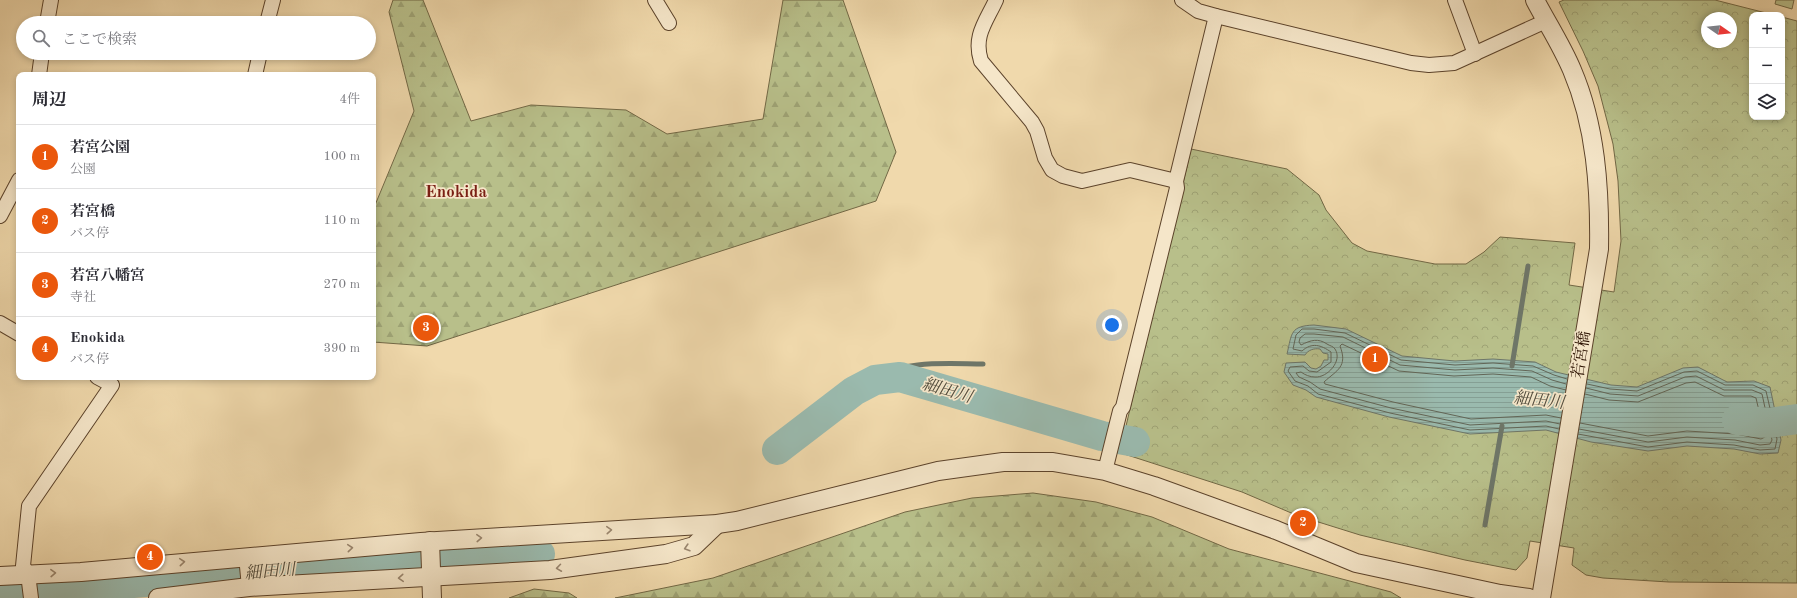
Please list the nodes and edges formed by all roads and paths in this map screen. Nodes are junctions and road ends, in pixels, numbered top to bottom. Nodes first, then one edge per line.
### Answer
1 (51, 0) edge
2 (273, 0) edge
3 (654, 0) edge
4 (996, 0) edge
5 (1182, 0) edge
6 (1455, 0) edge
7 (1535, 0) edge
8 (48, 16) edge
9 (269, 16) edge
10 (1216, 16) junction
11 (1546, 21) junction
12 (669, 23) dead end
13 (1475, 54) junction
14 (41, 60) edge
15 (258, 60) edge
16 (39, 72) edge
17 (256, 72) edge
18 (1176, 181) junction
19 (16, 186) edge
20 (0, 216) edge
21 (0, 323) edge
22 (16, 332) edge
23 (116, 381) edge
24 (1105, 471) junction
25 (717, 524) junction
26 (430, 546) junction
27 (247, 560) junction
28 (431, 572) junction
29 (0, 576) edge
30 (29, 579) junction
31 (255, 588) edge
32 (31, 598) edge
33 (158, 598) edge
34 (432, 598) edge
35 (1529, 598) edge
36 (1541, 598) edge

1 - 8 street
2 - 9 street
3 - 12 street
4 - 18 street
5 - 10 street
6 - 13 street
7 - 11 street, 若宮橋
10 - 13 street
10 - 18 street
11 - 13 street
11 - 36 street, 若宮橋
14 - 16 street
15 - 17 street
18 - 24 street
19 - 20 street
21 - 22 street
23 - 30 street
24 - 25 street
24 - 35 street
26 -> 25 street
25 -> 28 street
27 -> 26 street
26 - 28 street
30 -> 27 street
27 - 31 street
28 -> 31 street
28 - 34 street
29 - 30 street
30 - 32 street
31 - 33 street

